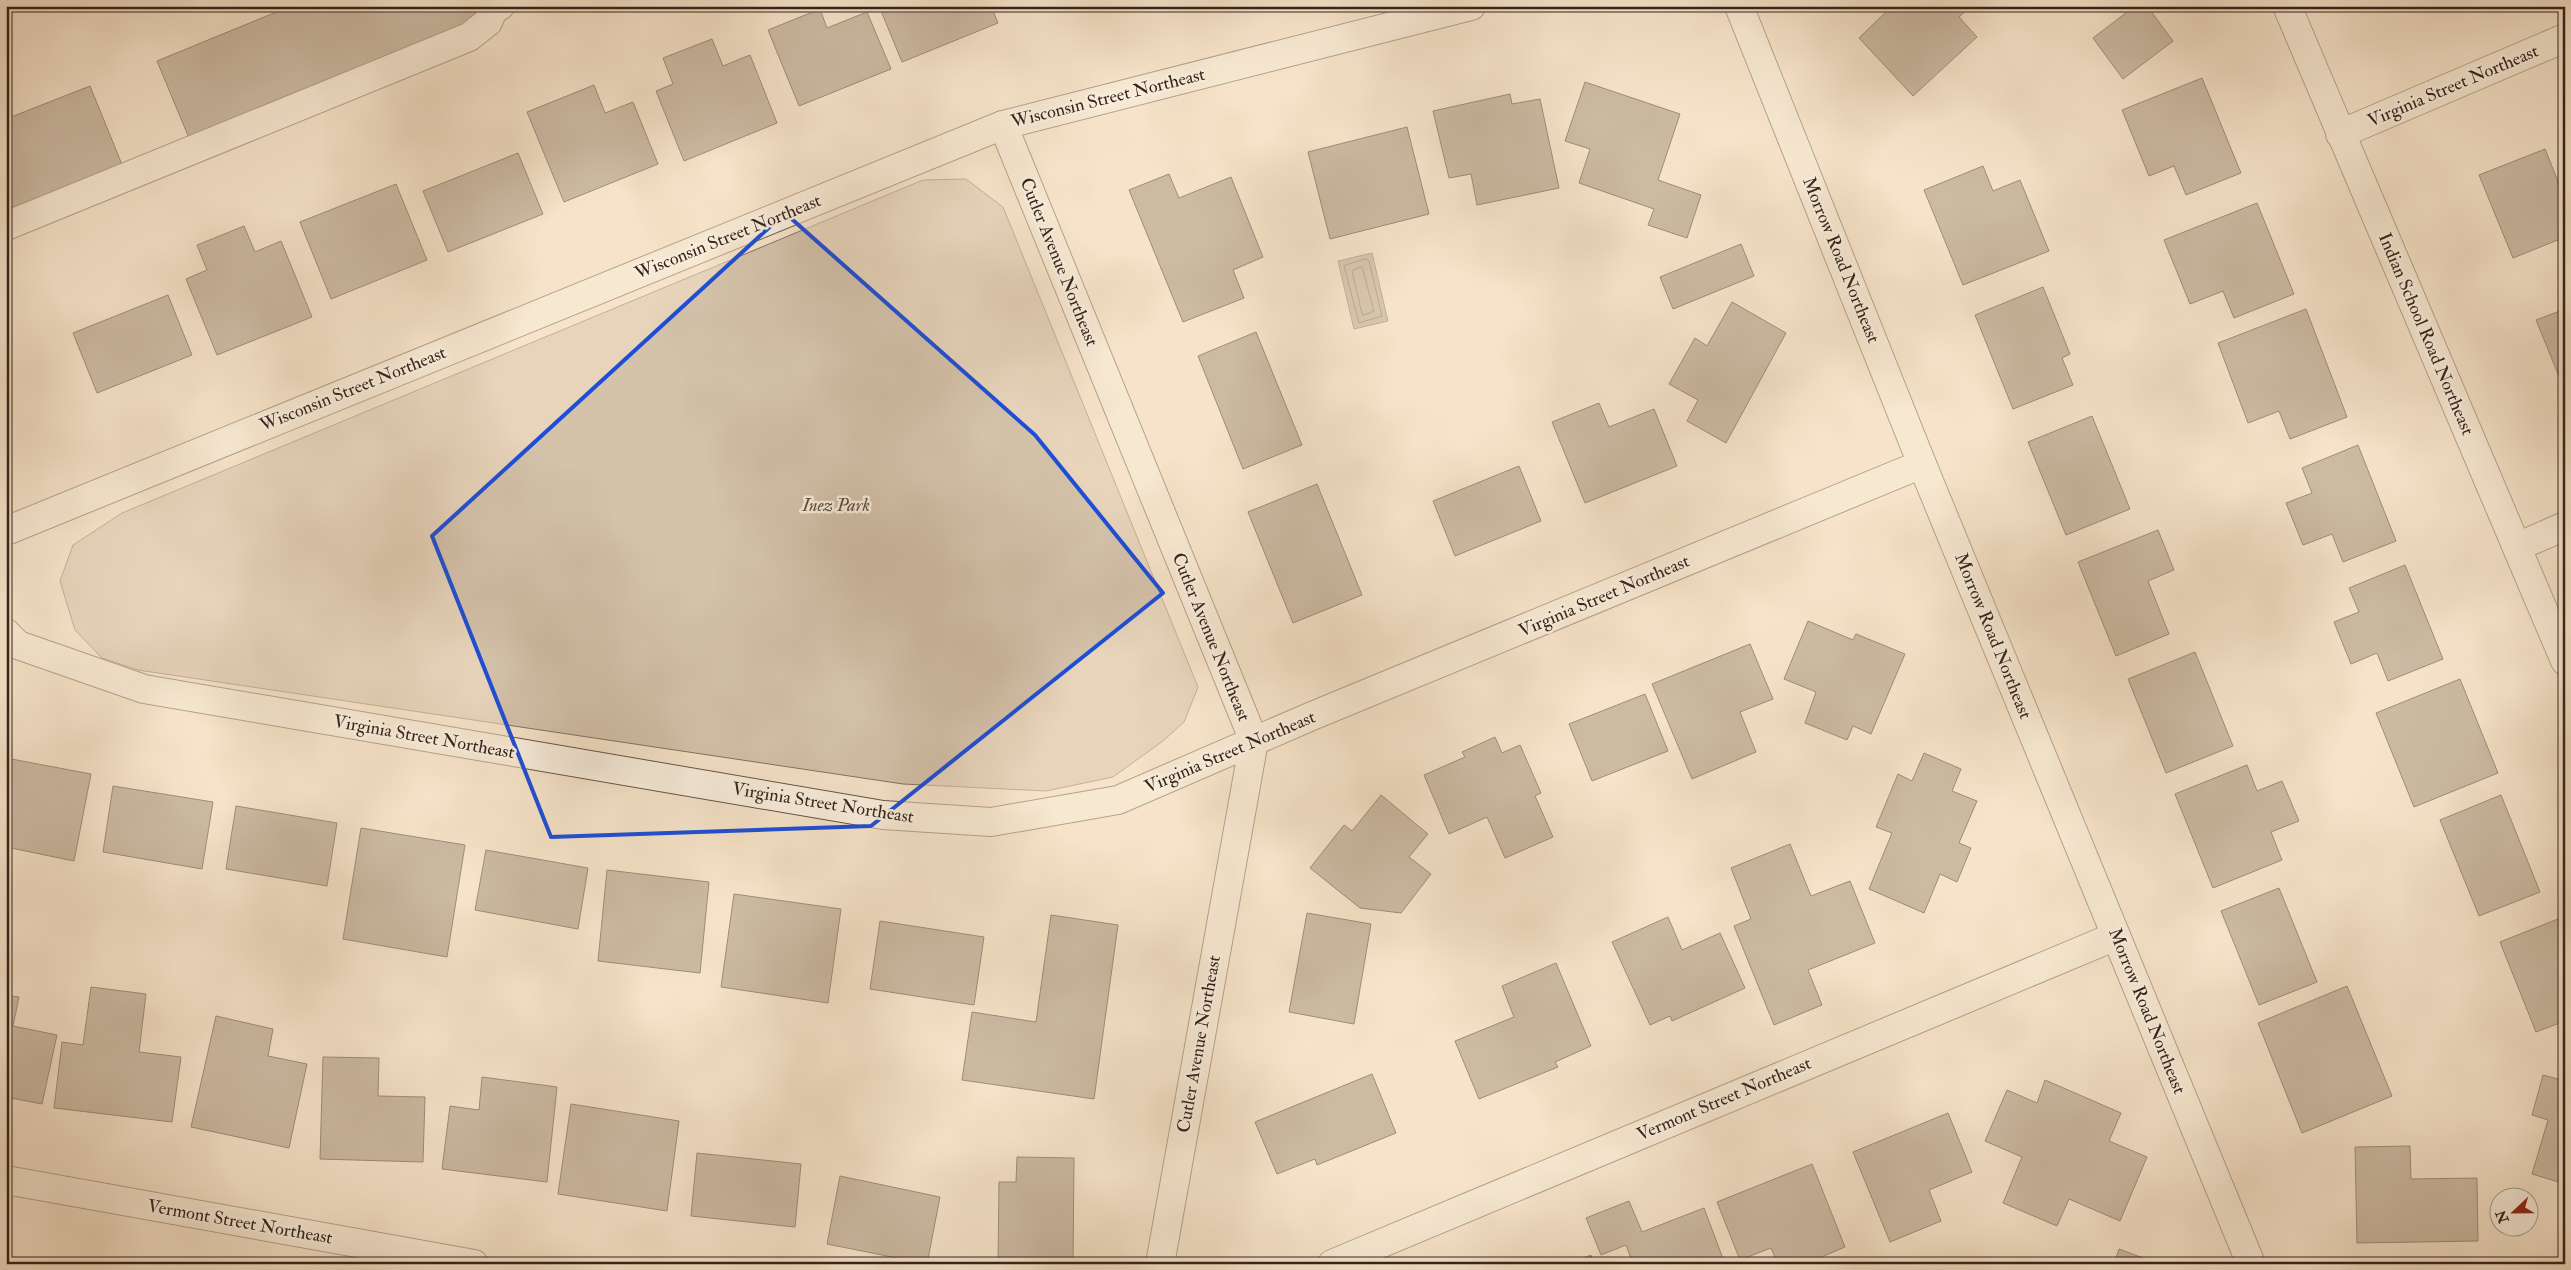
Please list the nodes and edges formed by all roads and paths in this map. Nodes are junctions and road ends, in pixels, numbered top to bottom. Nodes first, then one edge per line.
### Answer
1 (500, 6) edge
2 (1471, 6) edge
3 (1739, 6) edge
4 (2287, 6) edge
5 (2565, 38) edge
6 (1003, 125) junction
7 (2340, 134) junction
8 (6, 226) edge
9 (1922, 464) junction
10 (2565, 526) edge
11 (6, 530) edge
12 (2517, 547) junction
13 (6, 633) edge
14 (2565, 661) edge
15 (1254, 741) junction
16 (2116, 936) junction
17 (6, 1180) edge
18 (474, 1264) edge
19 (1160, 1264) edge
20 (1332, 1264) edge
21 (2251, 1264) edge

1 - 8 street
2 - 6 street, Wisconsin Street Northeast
3 - 9 street, Morrow Road Northeast
4 - 7 street, Indian School Road Northeast
5 - 7 street, Virginia Street Northeast
6 - 11 street, Wisconsin Street Northeast
6 - 15 street, Cutler Avenue Northeast
7 - 12 street, Indian School Road Northeast
9 - 15 street, Virginia Street Northeast
9 - 16 street, Morrow Road Northeast
10 - 12 street
12 - 14 street, Indian School Road Northeast
13 - 15 street, Virginia Street Northeast
15 - 19 street, Cutler Avenue Northeast
16 - 20 street, Vermont Street Northeast
16 - 21 street, Morrow Road Northeast
17 - 18 street, Vermont Street Northeast

